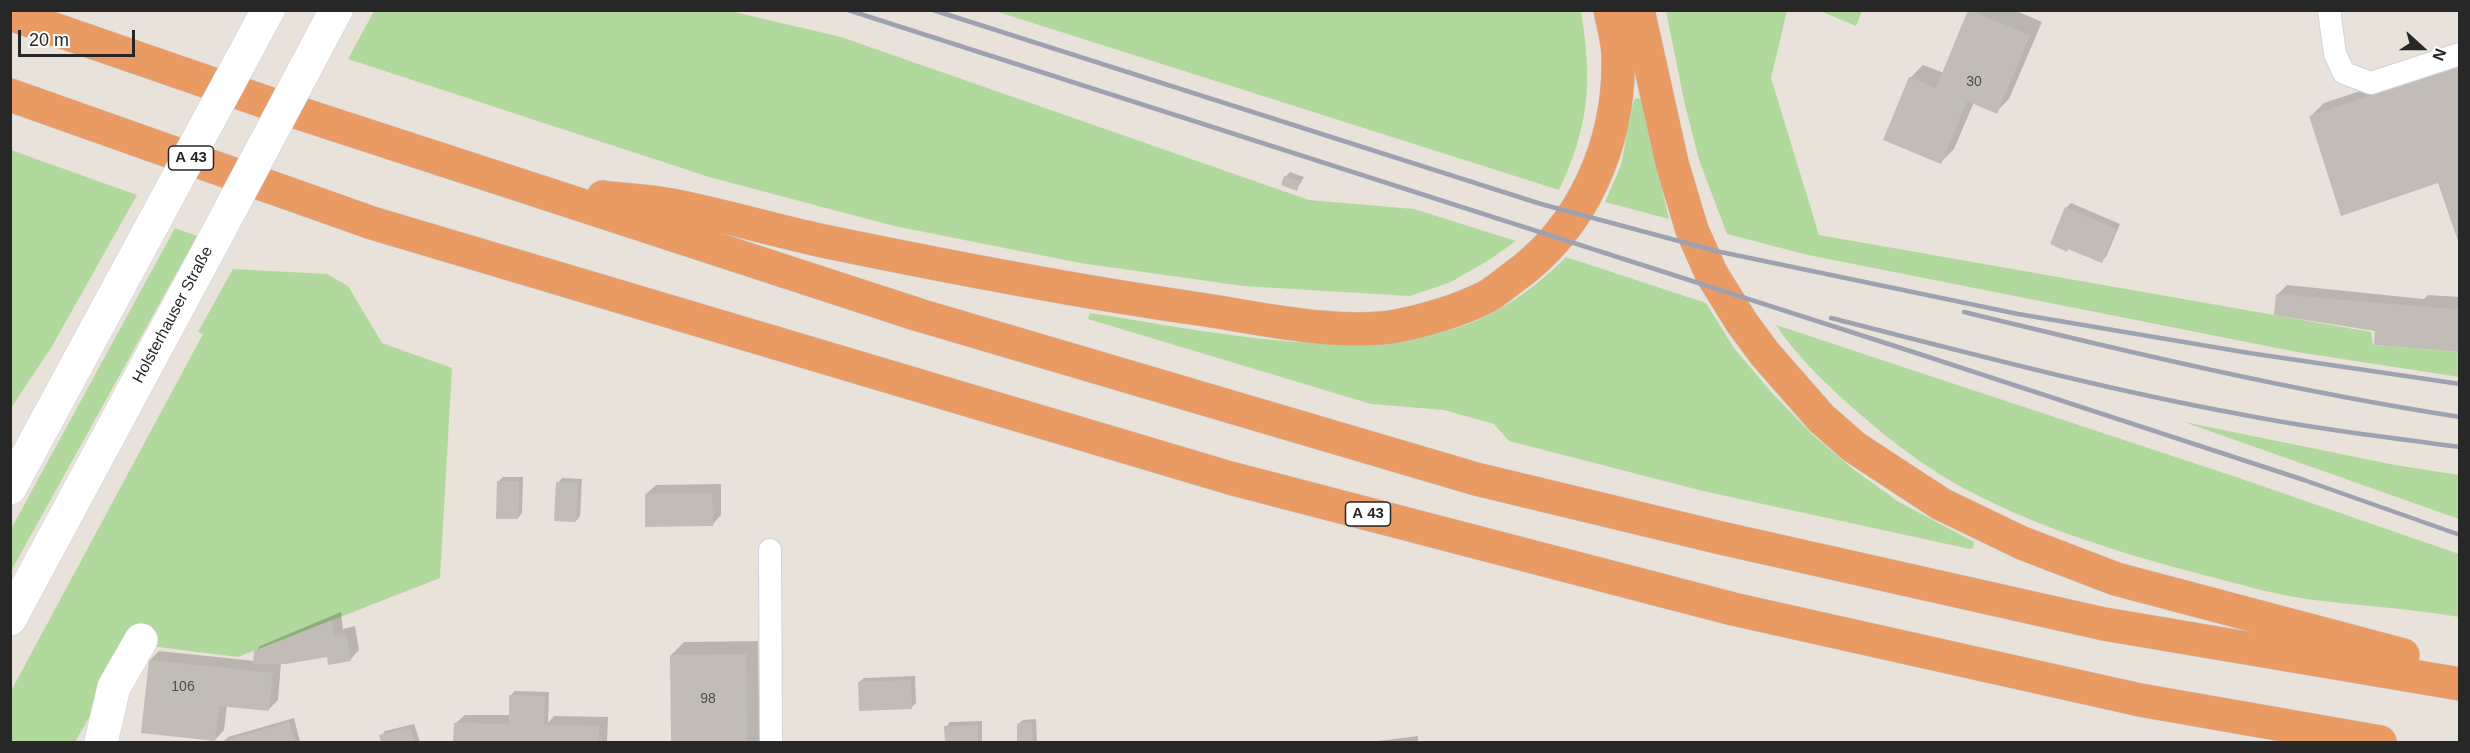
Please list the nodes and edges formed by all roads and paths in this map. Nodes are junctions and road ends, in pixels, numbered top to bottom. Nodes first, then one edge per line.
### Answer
1 (268, 10) edge
2 (336, 10) edge
3 (1610, 10) edge
4 (1638, 10) edge
5 (2329, 10) edge
6 (10, 14) edge
7 (2460, 54) edge
8 (10, 94) edge
9 (524, 187) junction
10 (10, 488) edge
11 (770, 550) dead end
12 (10, 619) edge
13 (141, 640) dead end
14 (2460, 680) edge
15 (2460, 684) edge
16 (101, 742) edge
17 (771, 742) edge
18 (2380, 742) edge

1 - 10 main road, bridge
2 - 12 main road, Holsterhauser Straße, bridge
3 - 9 highway
4 - 14 highway
5 - 7 lane
6 - 9 highway
8 - 18 highway, A 43
9 - 15 highway
11 - 17 lane
13 - 16 main road

